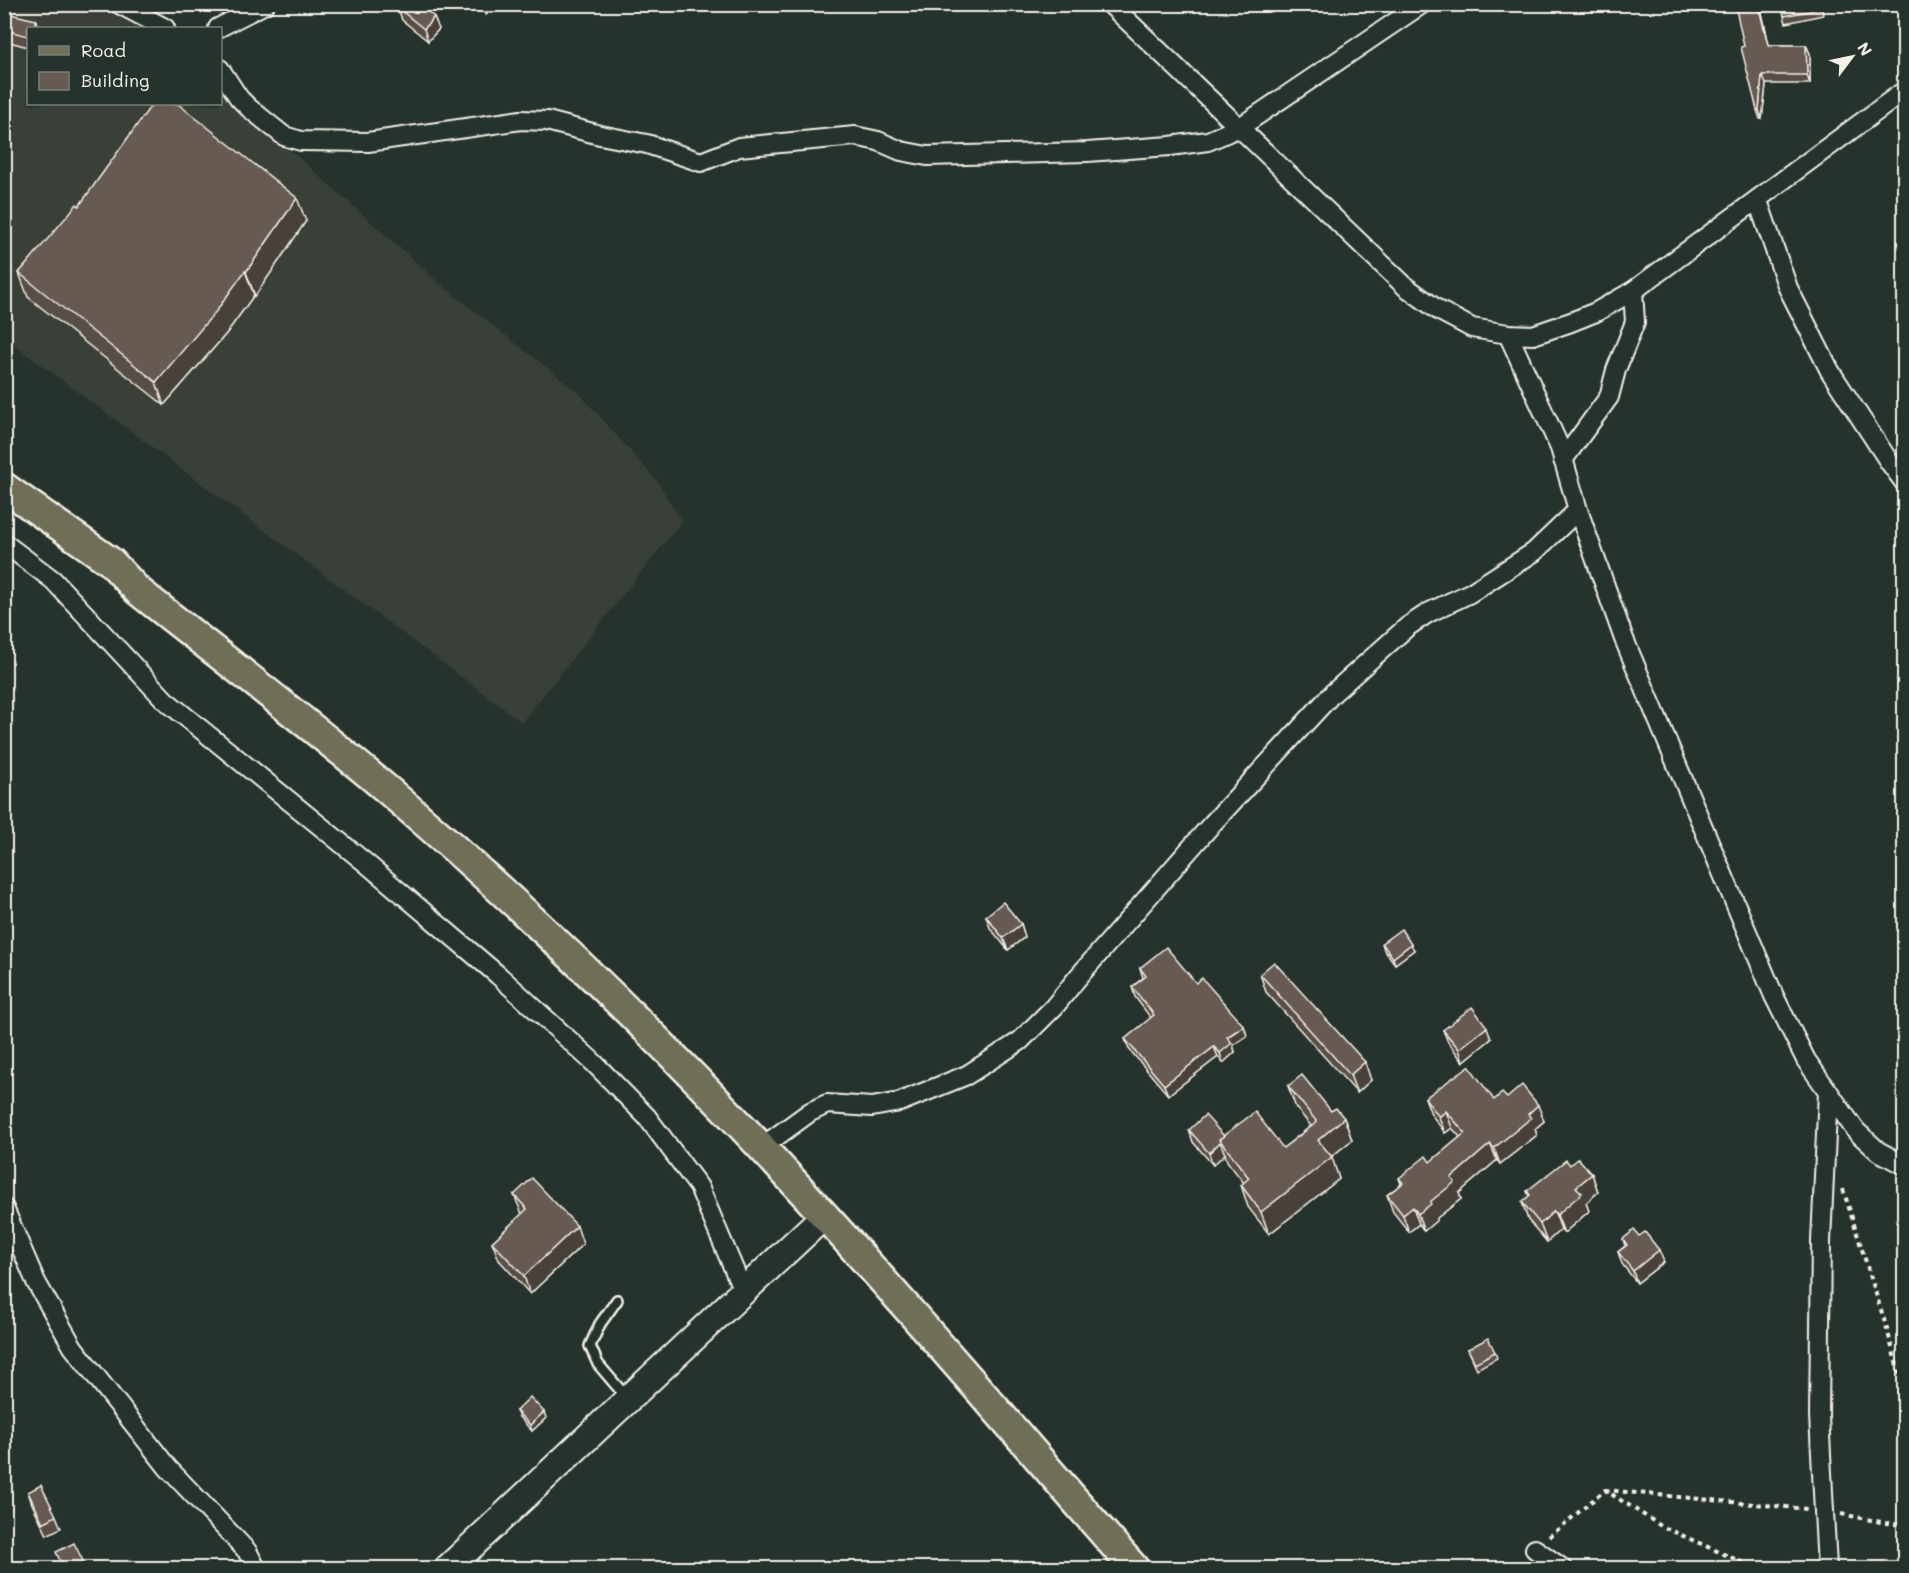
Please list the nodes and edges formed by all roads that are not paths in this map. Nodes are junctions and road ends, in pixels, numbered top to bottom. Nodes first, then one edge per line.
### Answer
1 (119, 4) edge
2 (265, 4) edge
3 (1110, 4) edge
4 (1422, 4) edge
5 (163, 27) edge
6 (220, 27) edge
7 (222, 72) edge
8 (1905, 91) edge
9 (1240, 127) junction
10 (1758, 201) junction
11 (1633, 291) junction
12 (1508, 334) junction
13 (1563, 460) junction
14 (1905, 482) edge
15 (4, 487) edge
16 (4, 506) edge
17 (1578, 510) junction
18 (4, 543) edge
19 (137, 590) junction
20 (1828, 1091) junction
21 (762, 1147) junction
22 (1905, 1165) edge
23 (4, 1208) edge
24 (825, 1215) junction
25 (744, 1293) junction
26 (617, 1300) dead end
27 (628, 1400) junction
28 (1535, 1549) road end
29 (256, 1569) edge
30 (448, 1569) edge
31 (1134, 1569) edge
32 (1562, 1569) edge
33 (1827, 1569) edge

1 - 5 street
2 - 6 street
3 - 9 street
4 - 9 street
7 - 9 street
8 - 10 street
9 - 12 street
10 - 11 street
10 - 14 street
11 - 12 street
11 - 13 street
12 - 13 street
13 - 17 street
15 - 19 main road
16 - 19 main road
17 - 20 street
17 - 21 street
18 - 25 street
19 - 21 main road
20 - 22 street
20 - 33 street
21 - 24 main road
23 - 29 street
24 - 25 street
24 - 31 main road
25 - 27 street
26 - 27 lane
27 - 30 street
28 - 32 street

